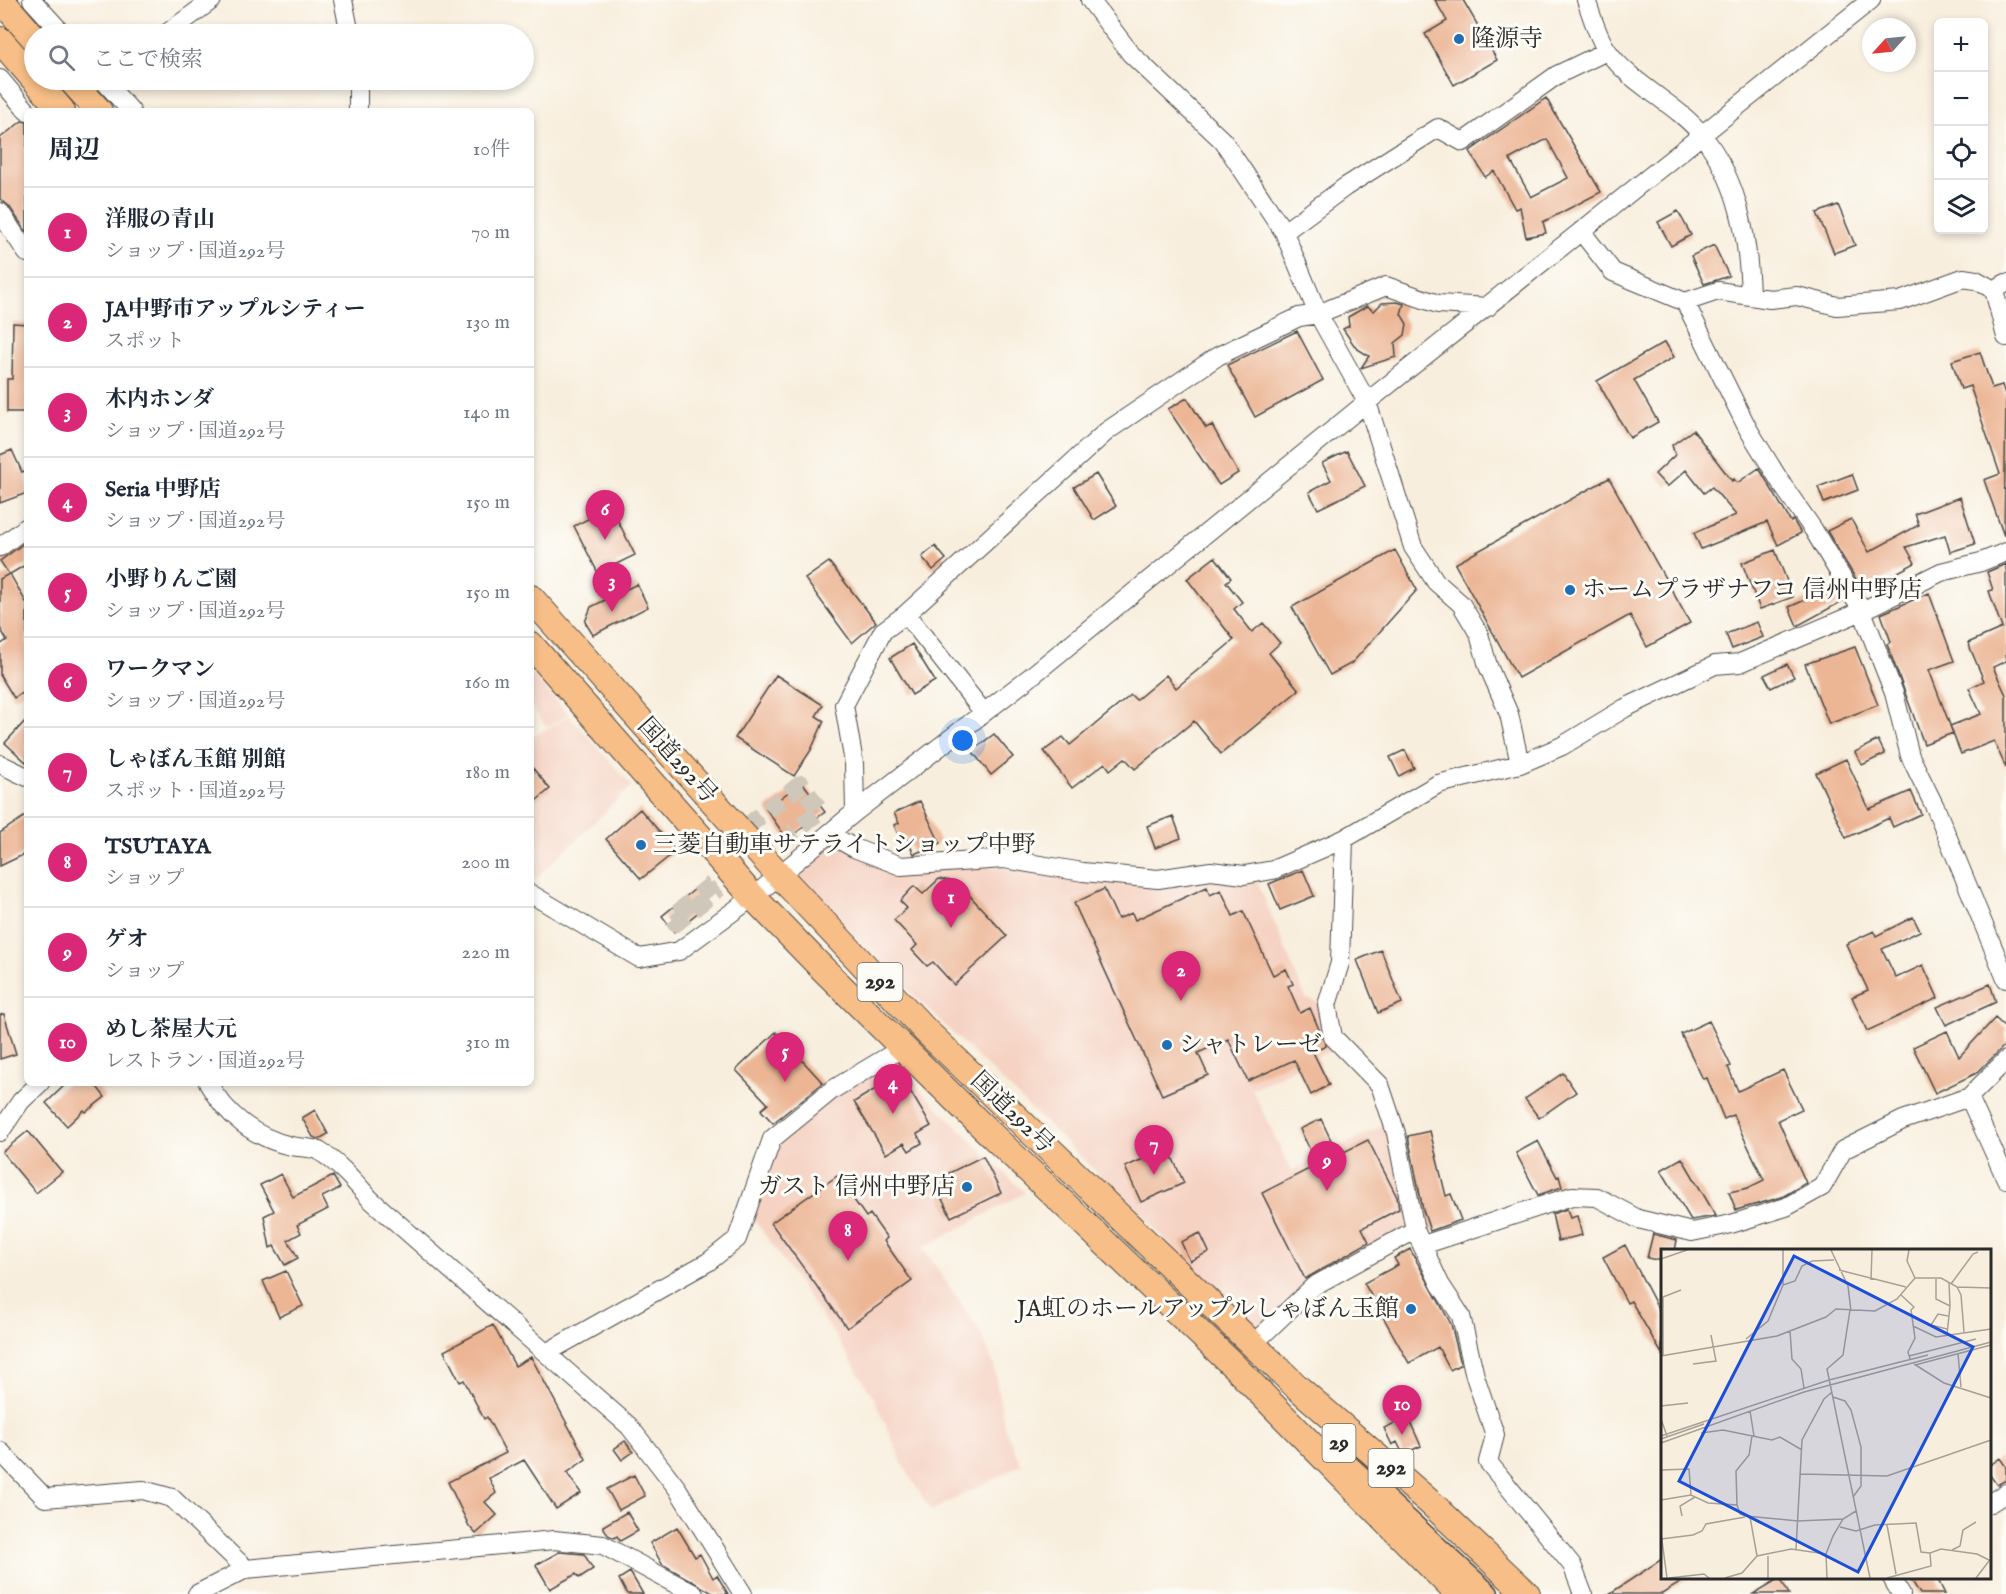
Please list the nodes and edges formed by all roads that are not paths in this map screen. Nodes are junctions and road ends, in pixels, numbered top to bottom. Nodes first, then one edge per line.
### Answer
1 (1, 0) edge
2 (32, 0) edge
3 (212, 0) edge
4 (343, 0) edge
5 (1090, 0) edge
6 (1586, 0) edge
7 (1871, 0) edge
8 (54, 24) edge
9 (180, 24) edge
10 (348, 24) edge
11 (24, 26) edge
12 (0, 40) edge
13 (1607, 51) junction
14 (24, 67) edge
15 (0, 80) edge
16 (44, 90) edge
17 (80, 90) edge
18 (114, 90) edge
19 (358, 90) edge
20 (24, 108) edge
21 (59, 108) edge
22 (96, 108) edge
23 (129, 108) edge
24 (358, 108) edge
25 (1703, 136) junction
26 (3, 222) edge
27 (1581, 231) junction
28 (1284, 232) junction
29 (24, 245) edge
30 (2000, 287) edge
31 (1750, 294) junction
32 (1685, 302) junction
33 (1488, 307) junction
34 (1318, 314) junction
35 (2006, 337) edge
36 (1367, 402) junction
37 (24, 529) edge
38 (0, 548) edge
39 (2006, 552) edge
40 (534, 601) edge
41 (1862, 611) junction
42 (906, 614) junction
43 (534, 648) edge
44 (984, 713) junction
45 (0, 764) edge
46 (1520, 764) junction
47 (24, 776) edge
48 (855, 812) junction
49 (831, 835) junction
50 (1344, 839) junction
51 (779, 875) junction
52 (534, 896) edge
53 (753, 897) junction
54 (2004, 970) edge
55 (902, 1048) junction
56 (2006, 1060) edge
57 (37, 1086) edge
58 (210, 1086) edge
59 (1969, 1097) junction
60 (0, 1132) edge
61 (2006, 1179) edge
62 (1419, 1238) junction
63 (1253, 1344) junction
64 (546, 1353) junction
65 (1233, 1365) junction
66 (0, 1451) edge
67 (2006, 1493) edge
68 (1991, 1502) edge
69 (1430, 1538) junction
70 (246, 1569) junction
71 (1893, 1579) edge
72 (197, 1594) edge
73 (694, 1594) edge
74 (743, 1594) edge
75 (1458, 1594) edge
76 (1487, 1594) edge
77 (1527, 1594) edge
78 (1583, 1594) edge
79 (1901, 1594) edge

1 - 11 highway
2 - 8 street
3 - 9 street
4 - 10 street
5 - 28 street
6 - 13 street
7 - 25 street
12 - 14 highway
13 - 25 street
13 - 28 street
15 - 20 street
16 - 21 highway
17 - 22 highway
18 - 23 street
19 - 24 street
25 - 27 street
25 - 31 street
26 - 29 street
27 - 32 street
27 - 33 street
28 - 34 street
30 - 31 street
30 - 35 street
31 - 32 street
32 - 41 street
33 - 34 street
33 - 36 street
34 - 36 street
34 - 42 street
36 - 44 street
36 - 46 street
37 - 38 street
39 - 41 street
40 - 51 highway, 国道292号 / 292
41 - 46 street
41 - 54 street
42 - 44 street
42 - 48 street
43 - 53 highway, 国道292号 / 292
44 - 48 street
45 - 47 street
46 - 50 street
48 - 49 street
49 - 50 street
49 - 51 street
50 - 62 street
51 - 53 street
51 - 63 highway, 国道292号 / 292
52 - 53 street
53 - 55 highway, 国道292号 / 292
55 - 64 street
55 - 65 highway, 国道292号 / 292
56 - 59 street
57 - 60 street
58 - 64 street
59 - 61 street
59 - 62 street
62 - 63 street
62 - 78 street
63 - 69 main road, 29
63 - 77 highway, 国道292号 / 292
64 - 74 street
65 - 69 main road, 29
65 - 75 highway, 国道292号 / 292
66 - 70 street
67 - 68 street
69 - 76 main road, 29
70 - 72 street
70 - 73 street
71 - 79 street

